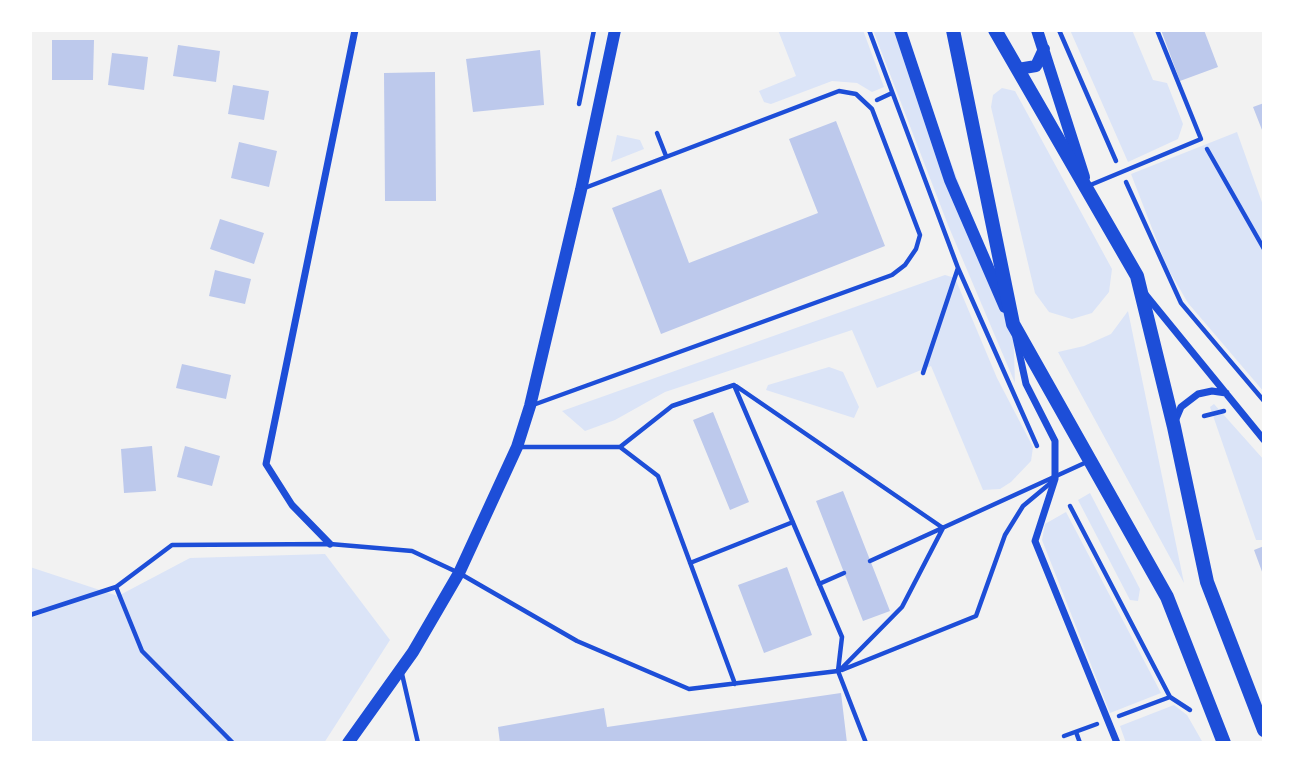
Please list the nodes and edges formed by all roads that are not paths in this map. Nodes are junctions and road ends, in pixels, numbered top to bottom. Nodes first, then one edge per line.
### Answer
1 (355, 30) edge
2 (615, 30) edge
3 (900, 30) edge
4 (953, 30) edge
5 (995, 30) edge
6 (1037, 30) edge
7 (1157, 30) edge
8 (1044, 49) junction
9 (1018, 69) junction
10 (657, 133) dead end
11 (666, 156) junction
12 (1087, 187) junction
13 (581, 190) junction
14 (1141, 288) junction
15 (1013, 324) junction
16 (734, 385) junction
17 (1226, 393) junction
18 (530, 406) junction
19 (1174, 427) junction
20 (1264, 440) edge
21 (517, 447) junction
22 (620, 447) junction
23 (1090, 460) junction
24 (1055, 479) junction
25 (793, 522) junction
26 (943, 528) junction
27 (330, 544) junction
28 (870, 561) dead end
29 (690, 563) junction
30 (459, 573) junction
31 (844, 573) dead end
32 (819, 584) junction
33 (117, 587) junction
34 (30, 615) edge
35 (401, 670) junction
36 (838, 671) junction
37 (735, 684) junction
38 (1264, 730) edge
39 (233, 743) edge
40 (348, 743) edge
41 (418, 743) edge
42 (866, 743) edge
43 (1117, 743) edge
44 (1224, 743) edge

1 - 27 street
2 - 13 main road
3 - 15 main road
4 - 15 main road
5 - 9 main road
6 - 8 main road
7 - 12 lane
8 - 9 main road
8 - 12 main road
9 - 12 main road
10 - 11 lane
11 - 13 lane
11 - 18 lane
12 - 14 main road
13 - 18 main road
14 - 17 street
14 - 19 main road
15 - 23 main road
15 - 24 street
16 - 22 lane
16 - 25 lane
16 - 26 lane
17 - 19 street
17 - 20 street
18 - 21 main road
19 - 38 main road
21 - 22 lane
21 - 30 main road
22 - 29 lane
23 - 24 lane
23 - 44 main road
24 - 26 lane
24 - 36 lane
24 - 43 street
25 - 29 lane
25 - 32 lane
26 - 28 lane
26 - 36 lane
27 - 30 lane
27 - 33 lane
29 - 37 lane
30 - 35 main road
30 - 37 lane
31 - 32 lane
32 - 36 lane
33 - 34 lane
33 - 39 lane
35 - 40 main road
35 - 41 lane
36 - 37 lane
36 - 42 lane

